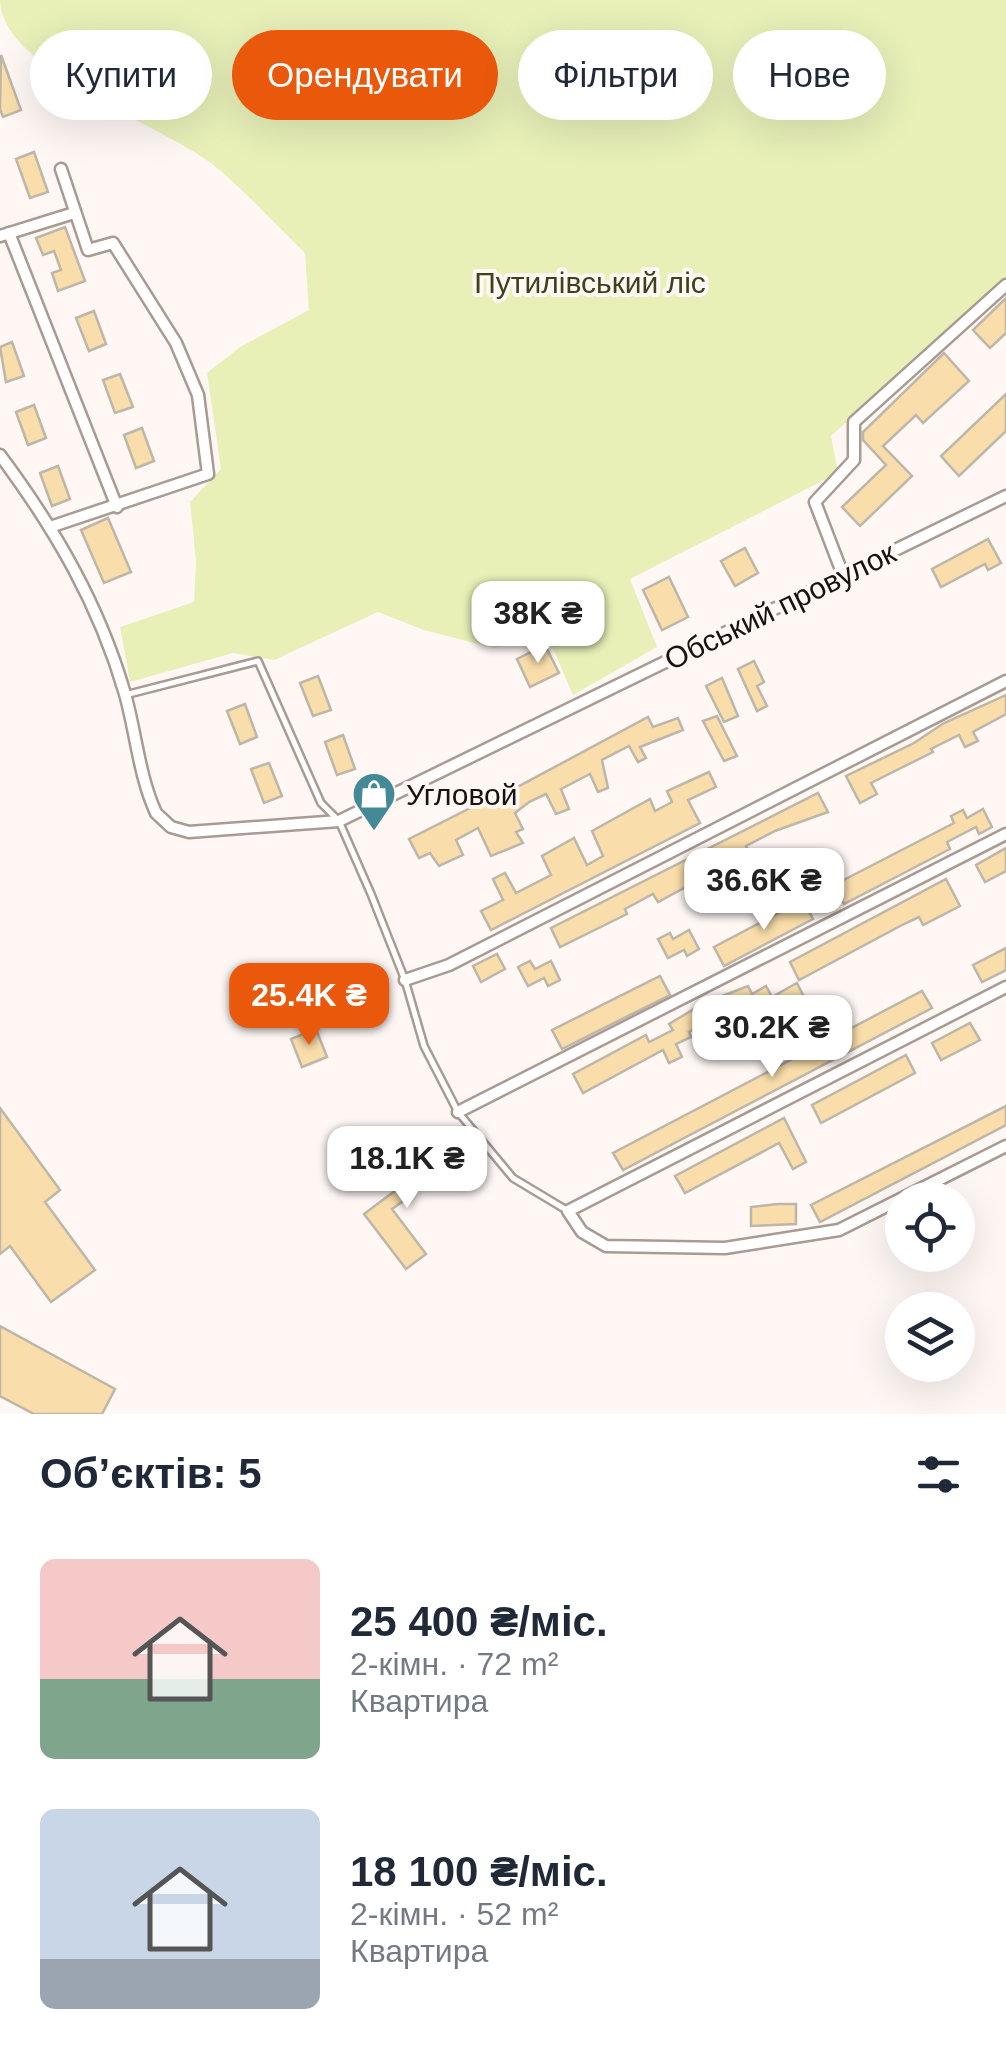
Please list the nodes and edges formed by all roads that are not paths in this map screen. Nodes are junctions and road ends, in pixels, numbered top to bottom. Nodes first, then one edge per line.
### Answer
1 (61, 169) dead end
2 (74, 213) junction
3 (4, 235) edge
4 (1006, 285) edge
5 (0, 455) edge
6 (1006, 496) edge
7 (117, 507) junction
8 (53, 526) junction
9 (843, 575) junction
10 (1006, 681) edge
11 (125, 694) junction
12 (339, 821) junction
13 (1006, 834) edge
14 (406, 980) junction
15 (1006, 987) edge
16 (458, 1112) junction
17 (1006, 1146) edge
18 (568, 1211) junction

1 - 2 street
2 - 3 street
2 - 7 street
3 - 7 street
4 - 9 street
5 - 8 street
6 - 9 street, Обський провулок
7 - 8 street
8 - 11 street
9 - 12 street, Обський провулок
10 - 14 street
11 - 12 street
11 - 12 lane
12 - 14 lane
13 - 16 street
14 - 16 lane
15 - 18 street
16 - 18 lane
17 - 18 street

